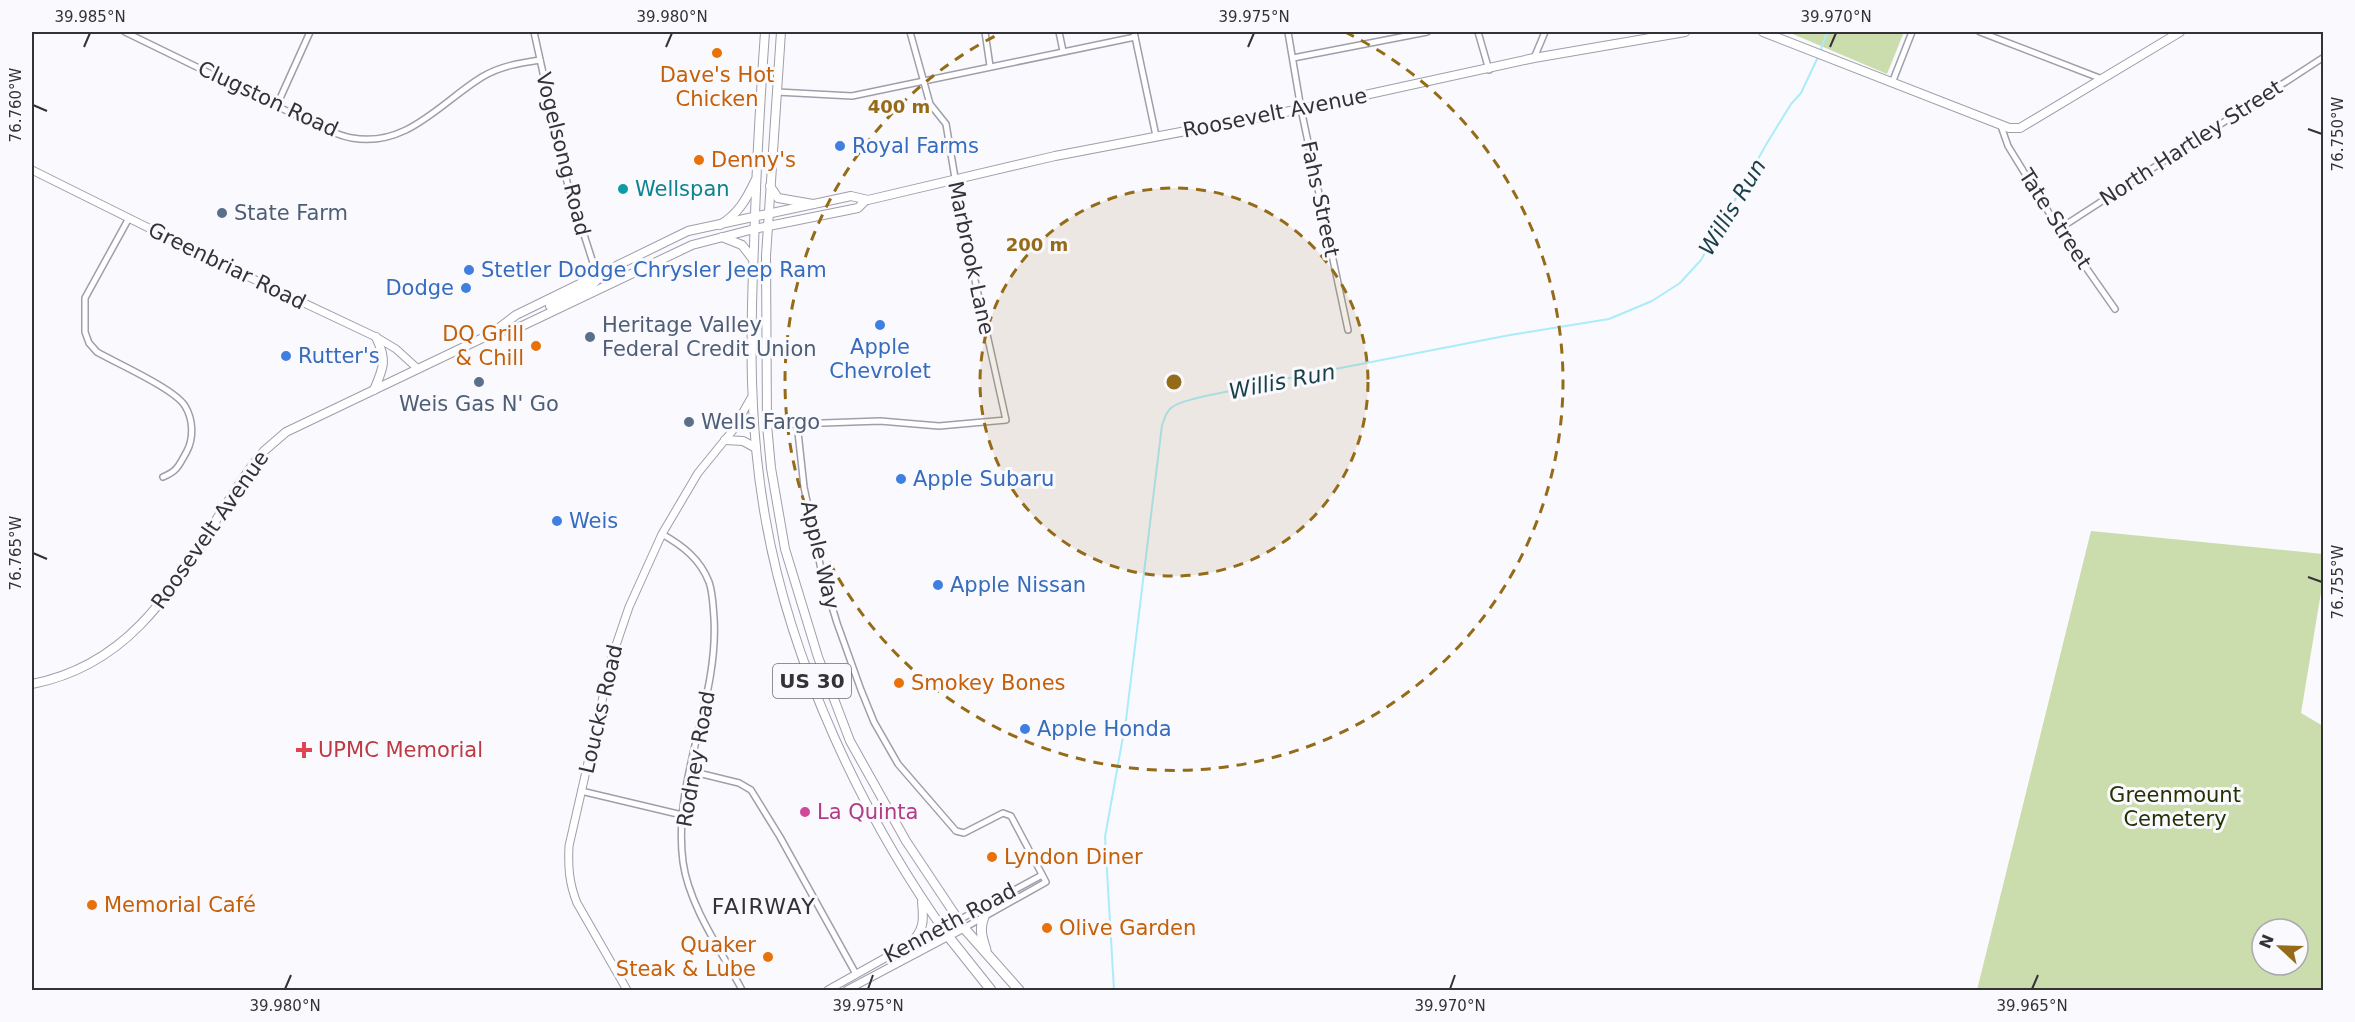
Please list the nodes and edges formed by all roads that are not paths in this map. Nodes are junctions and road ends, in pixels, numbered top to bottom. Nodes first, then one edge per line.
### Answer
1 (125, 32) edge
2 (310, 32) edge
3 (534, 32) edge
4 (765, 32) edge
5 (781, 32) edge
6 (910, 32) edge
7 (985, 32) edge
8 (1059, 32) edge
9 (1288, 32) edge
10 (1427, 32) edge
11 (1478, 32) edge
12 (1545, 32) edge
13 (1685, 32) edge
14 (1768, 32) edge
15 (1912, 32) edge
16 (1980, 32) edge
17 (2180, 32) edge
18 (1135, 34) edge
19 (1655, 35) edge
20 (1063, 51) junction
21 (2324, 57) edge
22 (1293, 58) junction
23 (1534, 58) junction
24 (540, 60) junction
25 (990, 66) junction
26 (1489, 70) junction
27 (2103, 79) junction
28 (922, 81) junction
29 (1892, 83) junction
30 (777, 92) junction
31 (277, 105) junction
32 (1301, 109) junction
33 (2001, 126) junction
34 (1156, 136) junction
35 (32, 170) edge
36 (756, 178) junction
37 (955, 180) junction
38 (770, 186) junction
39 (866, 200) junction
40 (813, 204) junction
41 (768, 214) junction
42 (755, 216) junction
43 (129, 218) junction
44 (720, 225) junction
45 (768, 226) junction
46 (754, 229) junction
47 (2059, 229) junction
48 (722, 237) junction
49 (753, 260) junction
50 (597, 275) junction
51 (2115, 309) dead end
52 (533, 320) junction
53 (1348, 330) dead end
54 (491, 334) junction
55 (376, 337) junction
56 (418, 369) junction
57 (374, 390) junction
58 (752, 398) junction
59 (797, 423) junction
60 (767, 425) junction
61 (725, 440) junction
62 (756, 448) junction
63 (163, 477) dead end
64 (662, 534) junction
65 (859, 683) joint
66 (32, 684) edge
67 (690, 771) junction
68 (582, 791) junction
69 (682, 815) junction
70 (1042, 875) junction
71 (921, 899) junction
72 (984, 917) junction
73 (961, 924) junction
74 (945, 933) junction
75 (910, 944) junction
76 (987, 952) junction
77 (856, 974) junction
78 (627, 990) edge
79 (742, 990) edge
80 (828, 990) edge
81 (847, 990) edge
82 (991, 990) edge
83 (1019, 990) edge

1 - 31 street, Clugston Road
2 - 31 street
3 - 24 street, Vogelsong Road
4 - 36 highway, US 30
5 - 30 highway, US 30
6 - 28 street, Marbrook Lane
7 - 25 street
8 - 20 street
9 - 22 street, Fahs Street
10 - 22 street
11 - 26 street
12 - 23 street
13 - 19 main road, Roosevelt Avenue
14 - 29 main road
15 - 29 street
16 - 27 street
17 - 27 main road
18 - 20 street
18 - 34 street
19 - 23 main road, Roosevelt Avenue
20 - 25 street
21 - 47 street, North Hartley Street
22 - 32 street, Fahs Street
23 - 26 main road, Roosevelt Avenue
24 - 31 street, Clugston Road
24 - 50 street, Vogelsong Road
25 - 28 street
26 - 32 main road, Roosevelt Avenue
27 - 33 main road
28 - 30 street
28 - 37 street, Marbrook Lane
29 - 33 main road
30 - 38 highway, US 30
32 - 34 main road, Roosevelt Avenue
32 - 53 street, Fahs Street
33 - 47 street, Tate Street
34 - 37 main road, Roosevelt Avenue
35 - 43 street, Greenbriar Road
36 - 42 highway, US 30
36 - 44 highway
37 - 39 main road, Roosevelt Avenue
37 - 59 street, Marbrook Lane
38 - 40 highway
38 - 41 highway, US 30
39 - 40 main road, Roosevelt Avenue
39 - 45 main road, Roosevelt Avenue
40 - 41 main road, Roosevelt Avenue
41 - 42 main road, Roosevelt Avenue
41 - 45 highway, US 30
42 - 44 main road, Roosevelt Avenue
42 - 46 highway, US 30
43 - 55 street, Greenbriar Road
43 - 63 street
44 - 50 main road, Roosevelt Avenue
45 - 46 main road, Roosevelt Avenue
45 - 60 highway, US 30
46 - 48 main road, Roosevelt Avenue
46 - 49 highway, US 30
47 - 51 street, Tate Street
48 - 49 highway
48 - 52 main road, Roosevelt Avenue
49 - 58 highway, US 30
50 - 52 main road
50 - 54 main road, Roosevelt Avenue
52 - 54 main road, Roosevelt Avenue
54 - 56 main road, Roosevelt Avenue
55 - 56 street, Greenbriar Road
55 - 57 main road
56 - 57 main road, Roosevelt Avenue
57 - 66 main road, Roosevelt Avenue
58 - 61 street, Loucks Road
58 - 62 highway, US 30 / US 30
59 - 60 street
59 - 65 street, Apple Way
60 - 73 highway, US 30 / US 30
61 - 62 highway
61 - 64 street, Loucks Road
62 - 71 highway, US 30 / US 30
64 - 67 street, Rodney Road
64 - 68 street, Loucks Road
65 - 70 street, Kenneth Road
67 - 69 street, Rodney Road
67 - 77 street
68 - 69 street
68 - 78 street, Loucks Road
69 - 79 street, Rodney Road
70 - 72 street, Kenneth Road
70 - 73 street, Kenneth Road
71 - 74 highway, US 30 / US 30
71 - 75 highway
72 - 73 street, Kenneth Road
72 - 76 highway
73 - 74 street, Kenneth Road
73 - 76 highway, US 30 / US 30
74 - 75 street, Kenneth Road
74 - 81 street, Kenneth Road
74 - 82 highway, US 30 / US 30
75 - 77 street, Kenneth Road
76 - 83 highway, US 30 / US 30
77 - 80 street, Kenneth Road

